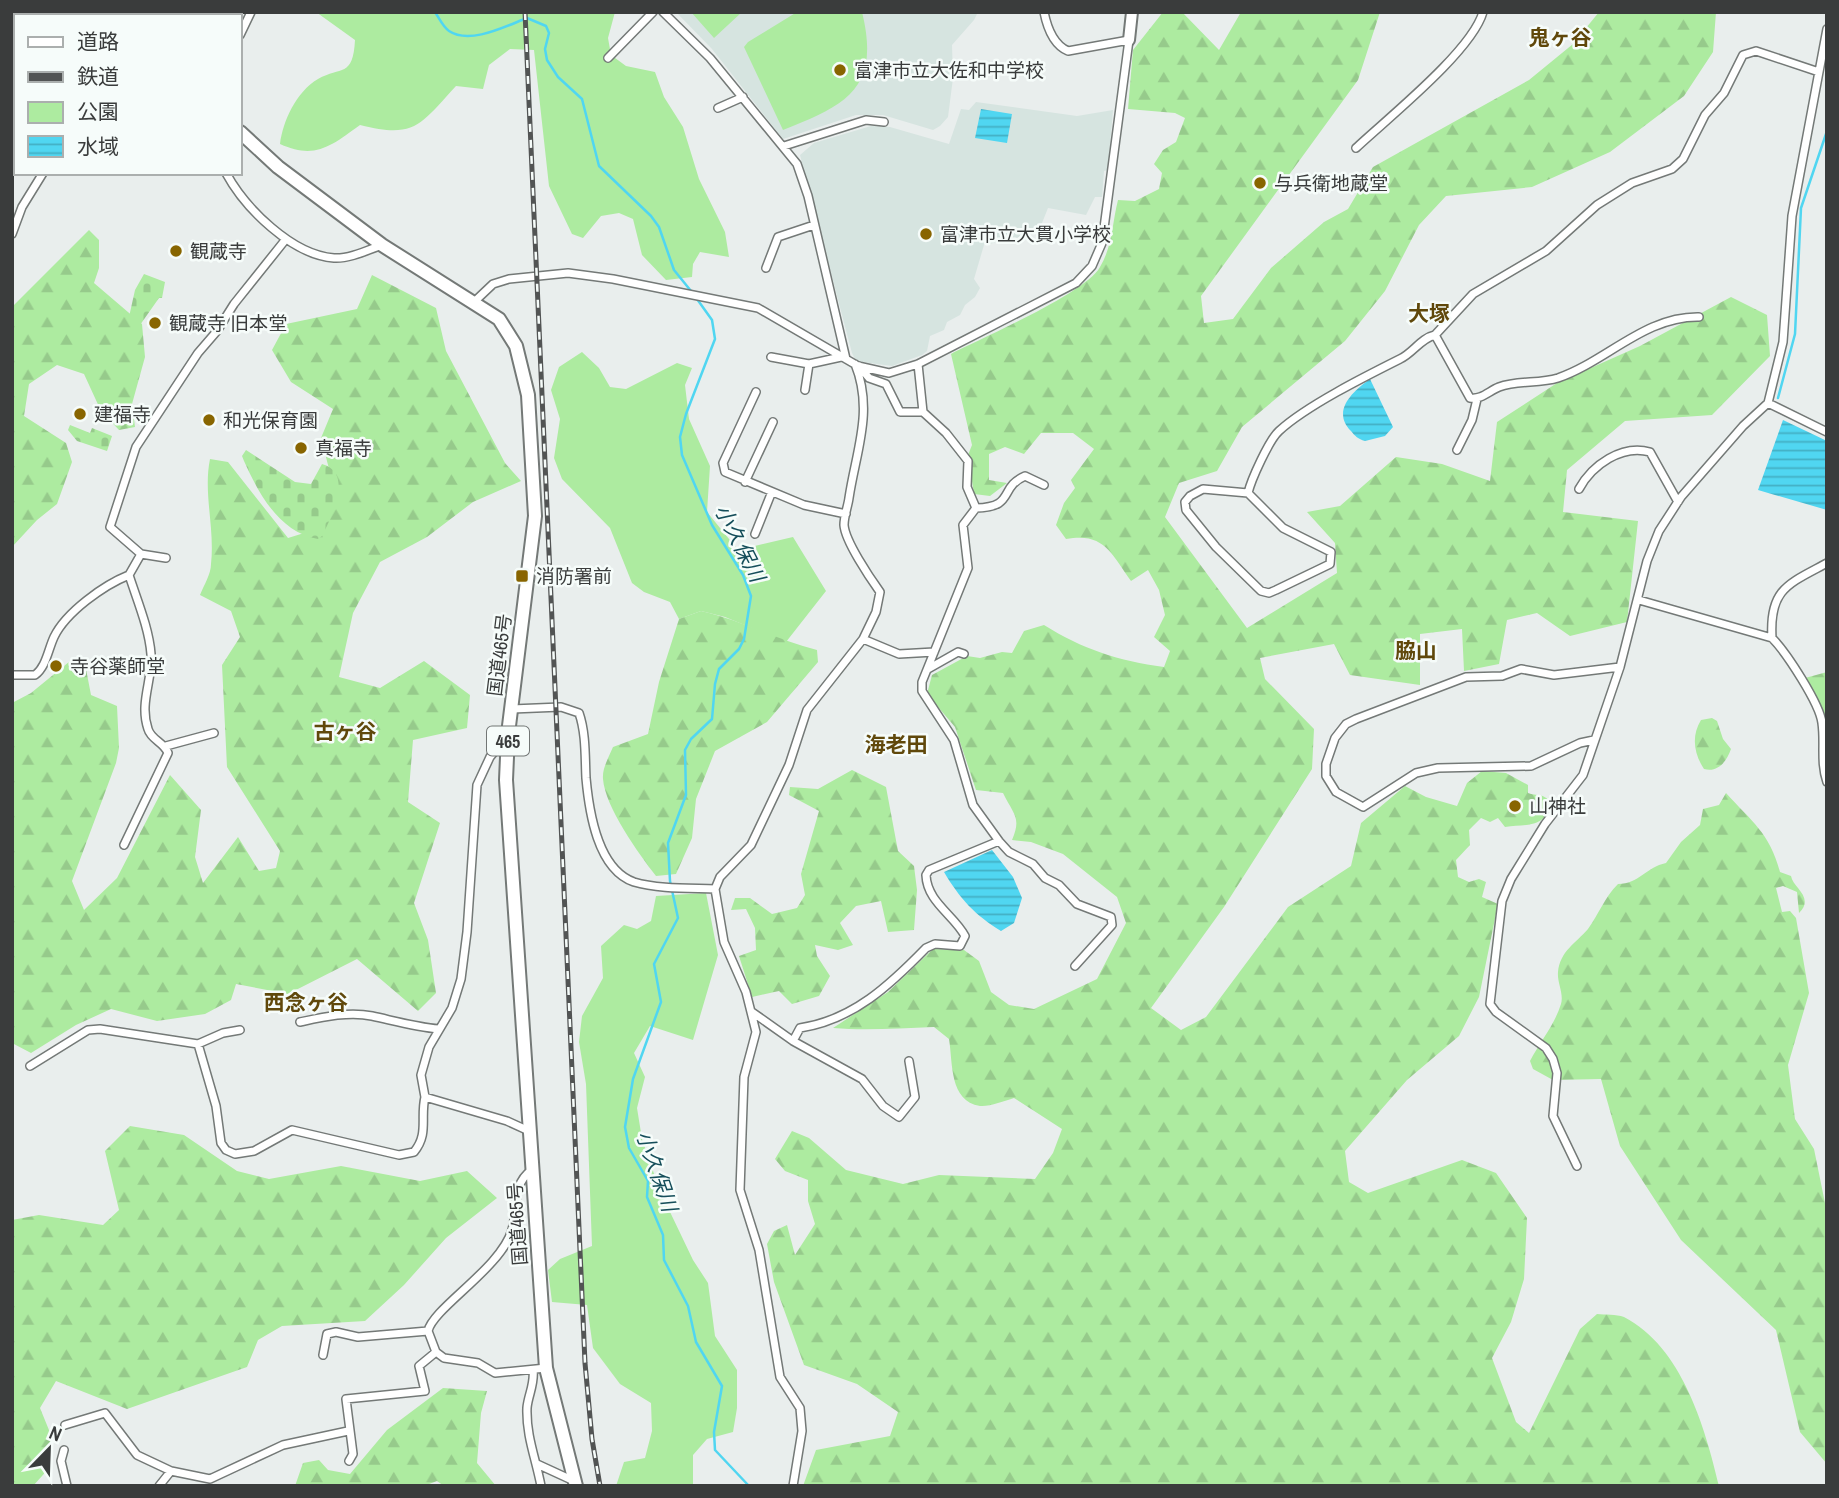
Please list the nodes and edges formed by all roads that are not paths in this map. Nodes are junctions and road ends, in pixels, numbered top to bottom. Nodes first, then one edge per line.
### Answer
1 (251, 12) edge
2 (653, 12) edge
3 (663, 12) edge
4 (1044, 12) edge
5 (1132, 12) edge
6 (1483, 12) edge
7 (1827, 29) edge
8 (242, 31) edge
9 (1129, 40) junction
10 (608, 58) dead end
11 (1819, 72) junction
12 (743, 97) junction
13 (718, 108) dead end
14 (884, 121) dead end
15 (242, 134) edge
16 (784, 146) junction
17 (1356, 148) dead end
18 (42, 175) edge
19 (227, 175) edge
20 (814, 225) junction
21 (12, 234) edge
22 (286, 239) junction
23 (383, 245) junction
24 (765, 268) dead end
25 (474, 302) junction
26 (1699, 317) dead end
27 (1435, 335) junction
28 (771, 357) dead end
29 (843, 358) junction
30 (809, 364) junction
31 (918, 364) junction
32 (857, 365) junction
33 (805, 390) dead end
34 (756, 393) dead end
35 (1477, 399) junction
36 (1768, 402) junction
37 (923, 412) junction
38 (773, 422) dead end
39 (1827, 432) edge
40 (1457, 450) dead end
41 (745, 482) junction
42 (1044, 485) dead end
43 (1579, 489) dead end
44 (1248, 493) junction
45 (771, 494) junction
46 (1678, 502) junction
47 (976, 508) junction
48 (846, 514) junction
49 (755, 534) dead end
50 (141, 554) junction
51 (166, 558) dead end
52 (1827, 563) edge
53 (129, 575) junction
54 (1639, 600) junction
55 (1772, 638) junction
56 (863, 639) junction
57 (934, 652) junction
58 (964, 654) dead end
59 (1620, 667) junction
60 (927, 670) junction
61 (12, 675) edge
62 (512, 709) junction
63 (214, 733) dead end
64 (508, 734) junction
65 (1594, 740) junction
66 (166, 747) junction
67 (1827, 782) edge
68 (999, 841) junction
69 (124, 845) dead end
70 (715, 889) junction
71 (1075, 966) dead end
72 (752, 1012) junction
73 (300, 1022) dead end
74 (439, 1029) junction
75 (240, 1030) dead end
76 (793, 1041) junction
77 (198, 1044) junction
78 (909, 1061) dead end
79 (30, 1066) dead end
80 (425, 1097) junction
81 (529, 1131) junction
82 (1577, 1166) dead end
83 (532, 1170) junction
84 (428, 1331) junction
85 (436, 1352) junction
86 (323, 1355) dead end
87 (540, 1369) junction
88 (65, 1424) dead end
89 (348, 1431) junction
90 (64, 1450) dead end
91 (349, 1461) dead end
92 (537, 1464) junction
93 (171, 1471) junction
94 (211, 1482) edge
95 (575, 1483) edge
96 (67, 1486) edge
97 (159, 1486) edge
98 (541, 1486) edge
99 (793, 1486) edge

1 - 8 street
2 - 10 street
3 - 12 street
4 - 9 street
5 - 9 street
6 - 17 street
7 - 11 street
9 - 31 street
11 - 27 street
11 - 36 street
12 - 13 street
12 - 16 street
14 - 16 street
15 - 23 highway, 国道465号 / 465
16 - 20 street
18 - 21 street
19 - 22 street
20 - 24 street
20 - 29 street
22 - 23 street
22 - 50 street
23 - 25 highway, 国道465号 / 465
25 - 29 street
25 - 62 highway, 国道465号 / 465
26 - 35 street
27 - 35 street
27 - 44 street
28 - 30 street
29 - 30 street
29 - 32 street
30 - 33 street
31 - 32 street
31 - 37 street
32 - 37 street
32 - 48 street
34 - 41 street
35 - 40 street
36 - 39 street
36 - 46 street
37 - 47 street
38 - 41 street
41 - 45 street
42 - 47 street
43 - 46 street
44 - 44 street
45 - 48 street
45 - 49 street
46 - 54 street
47 - 57 street
48 - 56 street
50 - 51 street
50 - 53 street
52 - 55 street
53 - 61 street
53 - 66 street
54 - 55 street
54 - 59 street
55 - 67 street
56 - 57 street
56 - 70 street
57 - 60 street
58 - 60 street
59 - 65 street
59 - 65 street
60 - 68 street
62 - 64 highway, 国道465号 / 465
62 - 70 street
63 - 66 street
64 - 74 street
64 - 81 highway, 国道465号 / 465
65 - 82 street
66 - 69 street
68 - 71 street
68 - 76 street
70 - 72 street
72 - 76 street
72 - 99 street
73 - 74 street
74 - 80 street
75 - 77 street
76 - 78 street
77 - 79 street
77 - 80 street
80 - 81 street
81 - 83 highway, 国道465号 / 465
83 - 84 street
83 - 87 highway, 国道465号 / 465
84 - 85 street
84 - 86 street
85 - 87 street
85 - 89 street
87 - 92 street
87 - 95 highway, 国道465号 / 465
88 - 93 street
89 - 91 street
89 - 94 street
90 - 96 street
92 - 95 street
92 - 98 street
93 - 94 street
93 - 97 street

